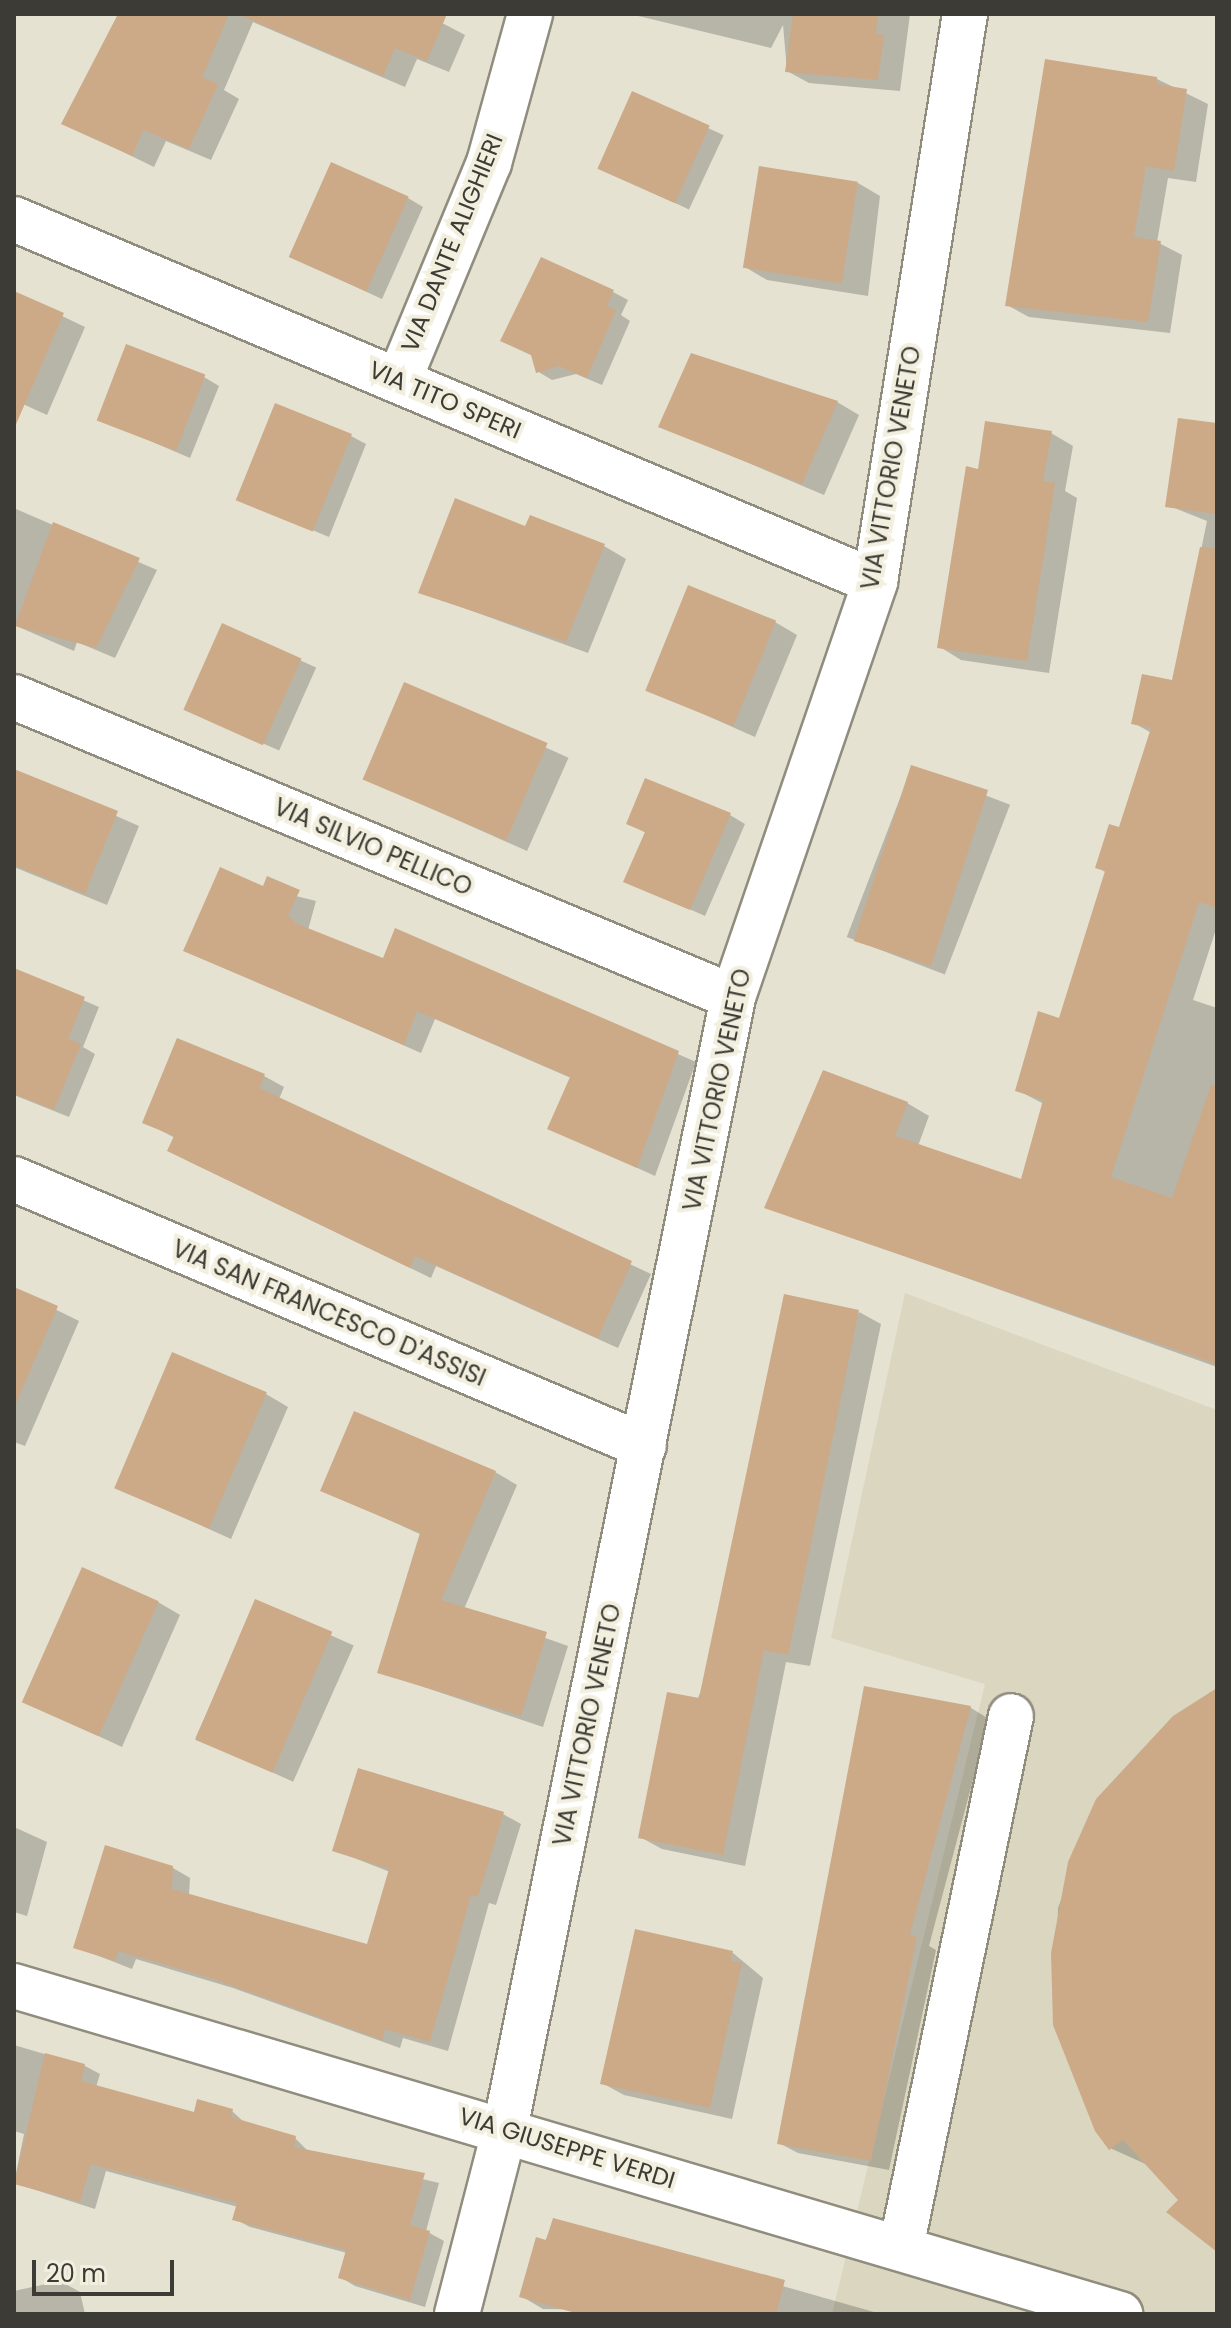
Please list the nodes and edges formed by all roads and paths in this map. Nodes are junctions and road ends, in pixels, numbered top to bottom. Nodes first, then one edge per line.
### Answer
1 (530, 14) edge
2 (965, 14) edge
3 (14, 219) edge
4 (399, 380) junction
5 (875, 582) junction
6 (14, 697) edge
7 (733, 997) junction
8 (14, 1179) edge
9 (644, 1446) junction
10 (1011, 1716) dead end
11 (14, 1986) edge
12 (505, 2129) junction
13 (901, 2248) junction
14 (457, 2314) edge
15 (1120, 2314) edge

1 - 4 street, VIA DANTE ALIGHIERI
2 - 5 street, VIA VITTORIO VENETO
3 - 4 street, VIA TITO SPERI
4 - 5 street, VIA TITO SPERI
5 - 7 street, VIA VITTORIO VENETO
6 - 7 street, VIA SILVIO PELLICO
7 - 9 street, VIA VITTORIO VENETO
8 - 9 street, VIA SAN FRANCESCO D'ASSISI
9 - 12 street, VIA VITTORIO VENETO
10 - 13 street
11 - 12 street, VIA GIUSEPPE VERDI
12 - 13 street, VIA GIUSEPPE VERDI
12 - 14 street, VIA VITTORIO VENETO
13 - 15 street, VIA GIUSEPPE VERDI

